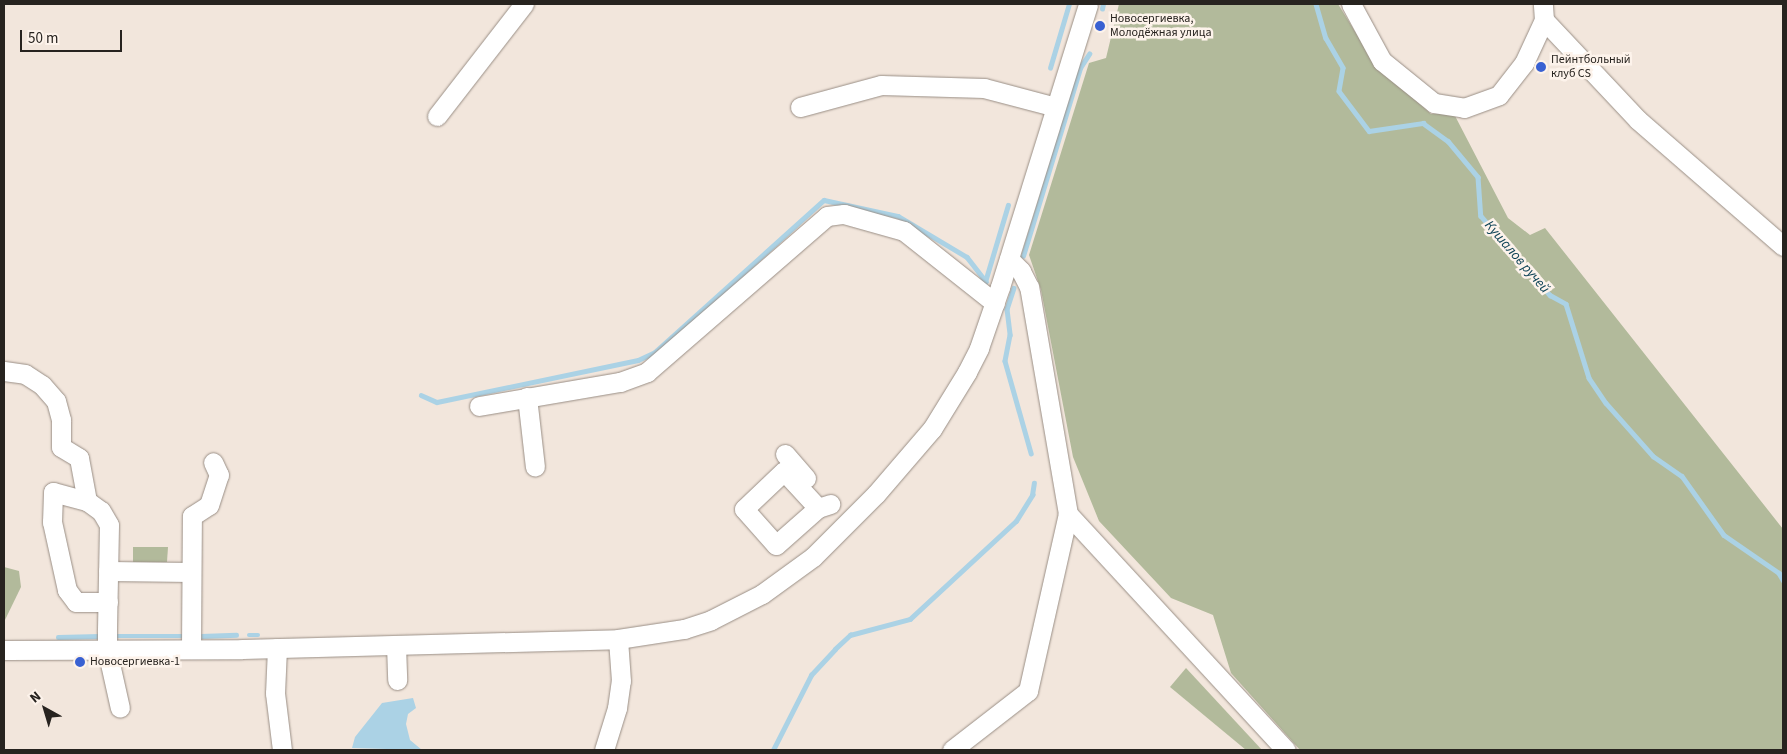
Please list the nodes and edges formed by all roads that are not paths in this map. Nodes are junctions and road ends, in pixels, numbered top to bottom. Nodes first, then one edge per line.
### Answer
1 (524, 4) edge
2 (1088, 4) edge
3 (1351, 4) edge
4 (1544, 12) edge
5 (800, 107) dead end
6 (1056, 107) junction
7 (438, 116) dead end
8 (1783, 246) edge
9 (1009, 259) junction
10 (995, 303) junction
11 (4, 371) edge
12 (527, 397) junction
13 (479, 406) dead end
14 (785, 454) dead end
15 (213, 462) dead end
16 (535, 467) dead end
17 (87, 501) junction
18 (1068, 514) junction
19 (850, 521) junction
20 (108, 571) junction
21 (192, 572) junction
22 (108, 602) junction
23 (618, 639) junction
24 (396, 645) junction
25 (277, 648) junction
26 (191, 649) junction
27 (4, 650) edge
28 (107, 650) junction
29 (397, 680) dead end
30 (120, 708) dead end
31 (282, 750) edge
32 (604, 750) edge
33 (952, 750) edge
34 (1286, 750) edge

1 - 7 street
2 - 6 street
3 - 4 street
4 - 8 street
5 - 6 street
6 - 9 street
9 - 10 street
9 - 18 street
10 - 12 street
10 - 19 street
11 - 17 street
12 - 13 street
12 - 16 street
14 - 19 street
15 - 21 street
17 - 20 street
17 - 22 street
18 - 33 street
18 - 34 street
19 - 23 street
20 - 21 street
20 - 22 street
21 - 26 street
22 - 28 street
23 - 24 street
23 - 32 street
24 - 25 street
24 - 29 street
25 - 26 street
25 - 31 street
26 - 28 street
27 - 28 street
28 - 30 street

